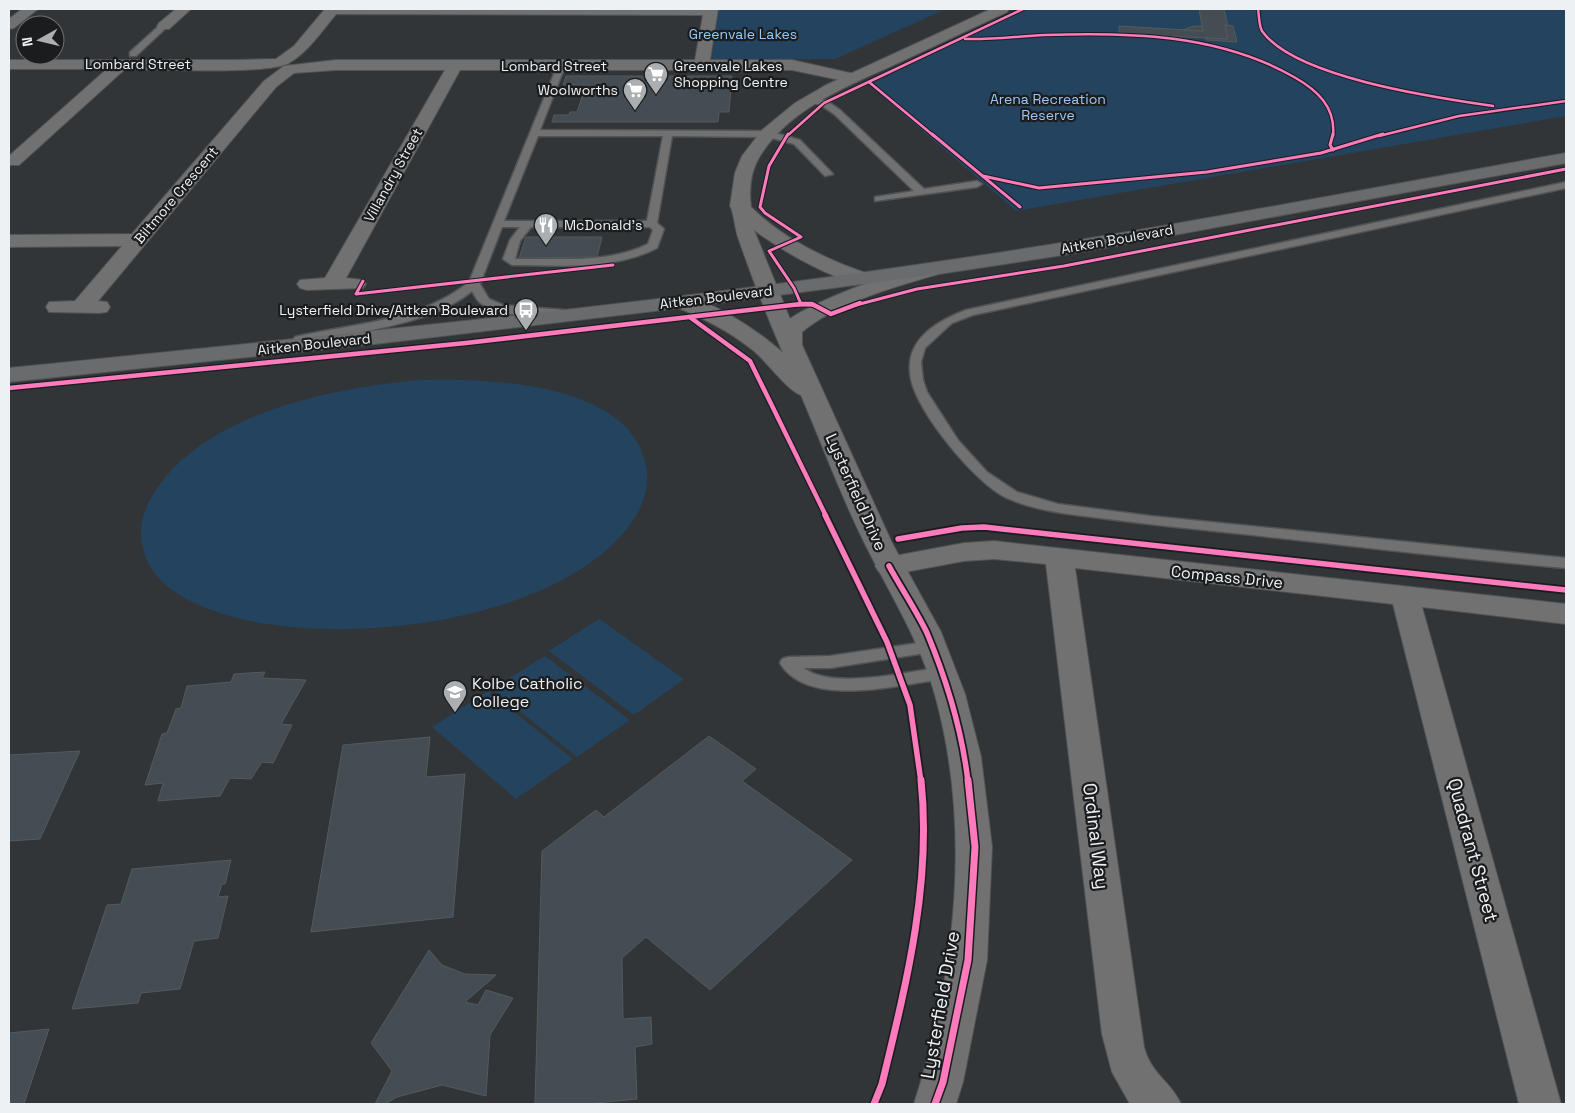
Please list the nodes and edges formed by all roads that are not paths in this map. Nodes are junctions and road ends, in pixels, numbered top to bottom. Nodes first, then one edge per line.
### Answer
1 (31, 9) edge
2 (184, 9) edge
3 (1002, 9) edge
4 (332, 10) edge
5 (711, 10) edge
6 (9, 25) edge
7 (164, 26) joint
8 (127, 59) junction
9 (9, 64) edge
10 (285, 65) junction
11 (455, 65) junction
12 (561, 66) junction
13 (702, 66) junction
14 (848, 81) junction
15 (812, 100) junction
16 (533, 133) junction
17 (668, 134) junction
18 (768, 134) junction
19 (1566, 158) edge
20 (11, 163) edge
21 (828, 174) dead end
22 (977, 184) dead end
23 (1566, 185) edge
24 (921, 192) junction
25 (879, 199) dead end
26 (739, 206) junction
27 (498, 224) junction
28 (528, 224) junction
29 (652, 224) junction
30 (9, 240) edge
31 (138, 240) junction
32 (939, 268) junction
33 (862, 278) junction
34 (307, 284) dead end
35 (332, 284) junction
36 (356, 284) dead end
37 (474, 284) junction
38 (767, 291) junction
39 (680, 302) junction
40 (57, 307) dead end
41 (81, 307) junction
42 (106, 307) dead end
43 (573, 314) junction
44 (791, 344) junction
45 (259, 349) junction
46 (9, 375) edge
47 (822, 415) junction
48 (1058, 556) junction
49 (1566, 563) edge
50 (889, 566) junction
51 (1405, 596) junction
52 (1566, 614) edge
53 (937, 660) junction
54 (934, 1104) edge
55 (1160, 1104) edge
56 (1540, 1104) edge

1 - 6 street
2 - 7 street
3 - 14 street
4 - 5 street
4 - 10 street, Biltmore Crescent
5 - 13 street
7 - 8 lane
8 - 9 street, Lombard Street
8 - 10 street, Lombard Street
8 - 20 street
10 - 11 street, Lombard Street
10 - 31 street, Biltmore Crescent
11 - 12 street, Lombard Street
11 - 35 street, Villandry Street
12 - 13 street, Lombard Street
12 - 16 lane
13 - 14 street, Lombard Street
14 - 15 street
15 - 18 street
15 - 24 lane
16 - 17 lane
16 - 27 lane
17 - 18 lane
17 - 29 lane
18 - 21 lane
18 - 26 street
19 - 32 main road, Aitken Boulevard
22 - 24 lane
23 - 49 lane
24 - 25 lane
26 - 33 street
26 - 38 street, Lysterfield Drive
27 - 28 lane
27 - 37 lane
28 - 29 lane
28 - 29 lane
30 - 31 street
31 - 41 street, Biltmore Crescent
32 - 33 main road, Aitken Boulevard
32 - 44 street
33 - 38 main road, Aitken Boulevard
34 - 35 street
35 - 36 street
37 - 43 lane
37 - 45 lane
38 - 39 main road, Aitken Boulevard
38 - 44 street, Lysterfield Drive
39 - 43 main road, Aitken Boulevard
39 - 47 street
40 - 41 street
41 - 42 street
43 - 45 main road, Aitken Boulevard
44 - 47 street, Lysterfield Drive
45 - 46 main road, Aitken Boulevard
47 - 50 street, Lysterfield Drive
48 - 50 street, Compass Drive
48 - 51 street, Compass Drive
48 - 55 street, Ordinal Way
50 - 53 street, Lysterfield Drive
51 - 52 street, Compass Drive
51 - 56 street, Quadrant Street
53 - 53 lane
53 - 54 street, Lysterfield Drive

